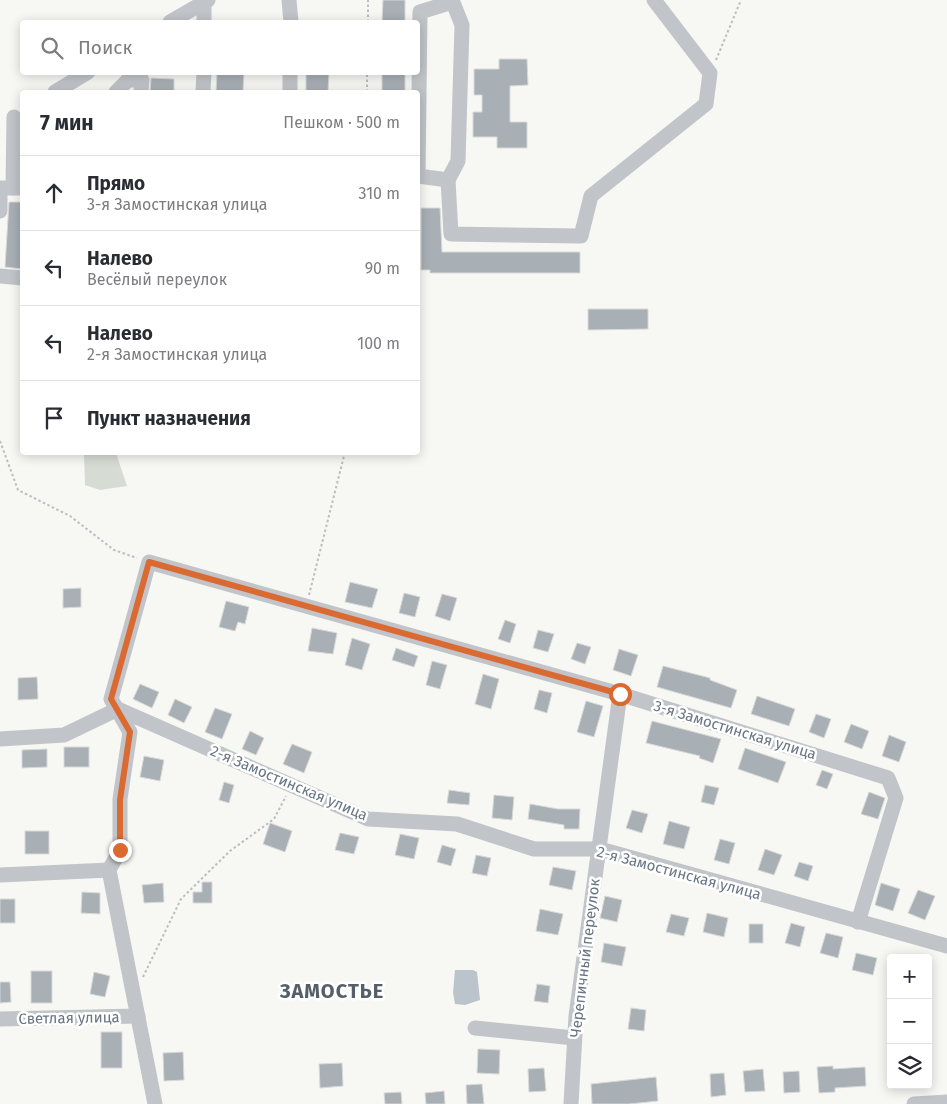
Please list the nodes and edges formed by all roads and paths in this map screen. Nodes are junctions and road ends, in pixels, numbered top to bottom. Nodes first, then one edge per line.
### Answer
1 (289, 0) edge
2 (368, 0) edge
3 (654, 0) edge
4 (741, 0) edge
5 (206, 1) edge
6 (452, 1) edge
7 (173, 20) edge
8 (204, 20) edge
9 (291, 20) edge
10 (368, 20) edge
11 (420, 20) edge
12 (710, 73) junction
13 (83, 75) edge
14 (204, 75) edge
15 (290, 75) edge
16 (367, 75) edge
17 (419, 75) edge
18 (58, 90) edge
19 (118, 90) edge
20 (141, 90) edge
21 (204, 90) edge
22 (290, 90) edge
23 (367, 90) edge
24 (419, 90) edge
25 (18, 115) edge
26 (0, 126) edge
27 (18, 141) edge
28 (420, 176) edge
29 (448, 180) junction
30 (18, 188) edge
31 (0, 211) edge
32 (0, 276) edge
33 (20, 278) edge
34 (0, 441) edge
35 (344, 455) edge
36 (149, 562) junction
37 (306, 604) junction
38 (620, 694) junction
39 (118, 709) junction
40 (0, 739) edge
41 (292, 786) junction
42 (600, 849) junction
43 (109, 870) junction
44 (0, 875) edge
45 (858, 922) junction
46 (947, 946) edge
47 (142, 984) dead end
48 (138, 1016) junction
49 (0, 1019) edge
50 (475, 1028) dead end
51 (574, 1038) junction
52 (947, 1102) edge
53 (156, 1104) edge
54 (571, 1104) edge
55 (914, 1104) edge

1 - 9 street
2 - 10 path
3 - 12 street
4 - 12 path
5 - 7 street
5 - 8 street
6 - 11 street
6 - 29 street
12 - 29 street
13 - 18 street
14 - 21 street
15 - 22 street
16 - 23 path
17 - 24 street
19 - 20 street
25 - 26 street
25 - 27 street
27 - 30 street
28 - 29 street
30 - 31 street
32 - 33 street
34 - 36 path
35 - 37 path
36 - 37 street, 3-я Замостинская улица
36 - 39 street
37 - 38 street, 3-я Замостинская улица
38 - 42 street, Черепичный переулок
38 - 45 street, 3-я Замостинская улица
39 - 40 street
39 - 41 street, 2-я Замостинская улица
39 - 43 street
41 - 42 street, 2-я Замостинская улица
41 - 47 path
42 - 45 street, 2-я Замостинская улица
42 - 51 street, Черепичный переулок
43 - 44 street
43 - 48 street
45 - 46 street, 2-я Замостинская улица
48 - 49 street, Светлая улица
48 - 53 street
50 - 51 street
51 - 54 street, Черепичный переулок
52 - 55 street

